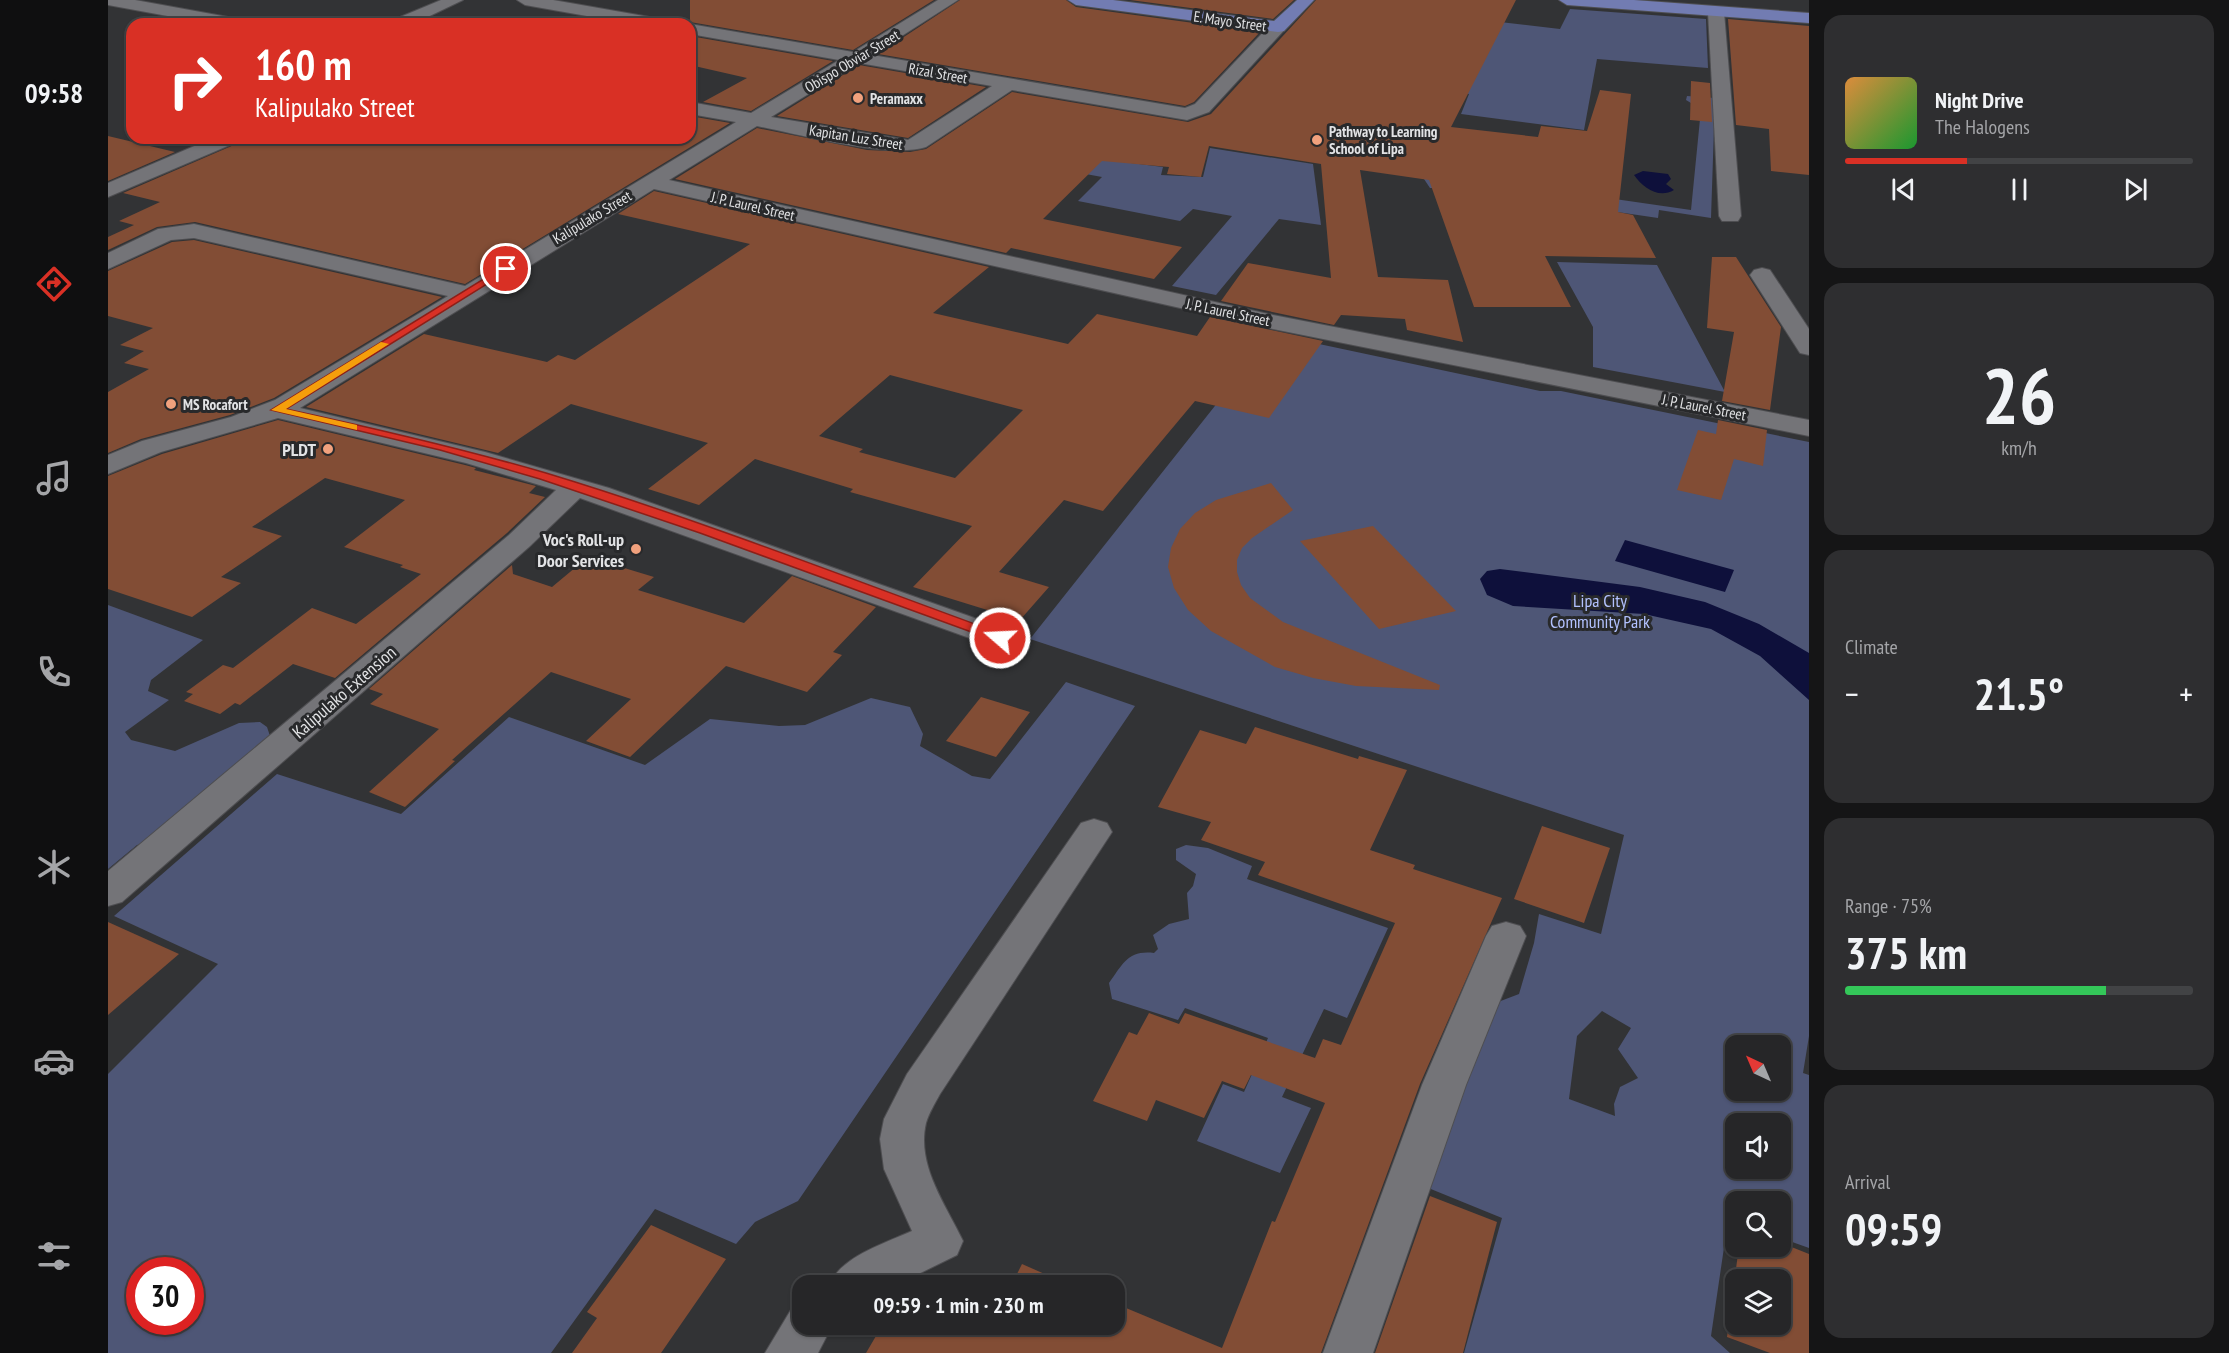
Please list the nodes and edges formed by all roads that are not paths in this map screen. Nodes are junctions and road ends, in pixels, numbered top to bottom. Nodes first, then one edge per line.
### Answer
1 (108, 0) edge
2 (455, 0) edge
3 (525, 0) edge
4 (950, 0) edge
5 (1076, 0) edge
6 (1306, 0) edge
7 (1567, 0) edge
8 (1666, 4) edge
9 (1716, 12) junction
10 (206, 18) edge
11 (413, 18) edge
12 (627, 18) edge
13 (1809, 18) edge
14 (1278, 27) junction
15 (696, 30) edge
16 (856, 59) junction
17 (1006, 85) junction
18 (696, 109) edge
19 (753, 120) junction
20 (217, 144) edge
21 (649, 182) junction
22 (108, 191) edge
23 (1730, 216) dead end
24 (108, 262) edge
25 (1762, 275) dead end
26 (465, 293) junction
27 (1809, 348) edge
28 (276, 410) junction
29 (1809, 428) edge
30 (108, 466) edge
31 (575, 487) junction
32 (1000, 638) dead end
33 (1094, 832) dead end
34 (108, 892) edge
35 (1506, 936) dead end
36 (870, 1275) edge
37 (802, 1335) edge
38 (790, 1353) edge
39 (1348, 1353) edge

1 - 10 street
2 - 11 street
3 - 12 street
4 - 16 street, Obispo Obviar Street
5 - 14 main road, E. Mayo Street
6 - 14 main road
7 - 8 main road
8 - 9 main road
9 - 13 main road
9 - 23 street
14 - 17 street, Rizal Street
15 - 16 street, Rizal Street
16 - 17 street, Rizal Street
16 - 19 street, Obispo Obviar Street
17 - 19 street, Kapitan Luz Street
18 - 19 street, Kapitan Luz Street
19 - 21 street, Kalipulako Street
20 - 22 street
21 - 26 street, Kalipulako Street
21 - 29 street, J. P. Laurel Street
24 - 26 street
25 - 27 street
26 - 28 street, Kalipulako Street
28 - 30 street, Kalipulako Street
28 - 31 street
31 - 32 street
31 - 34 street, Kalipulako Extension
33 - 36 street
35 - 39 street
37 - 38 street

